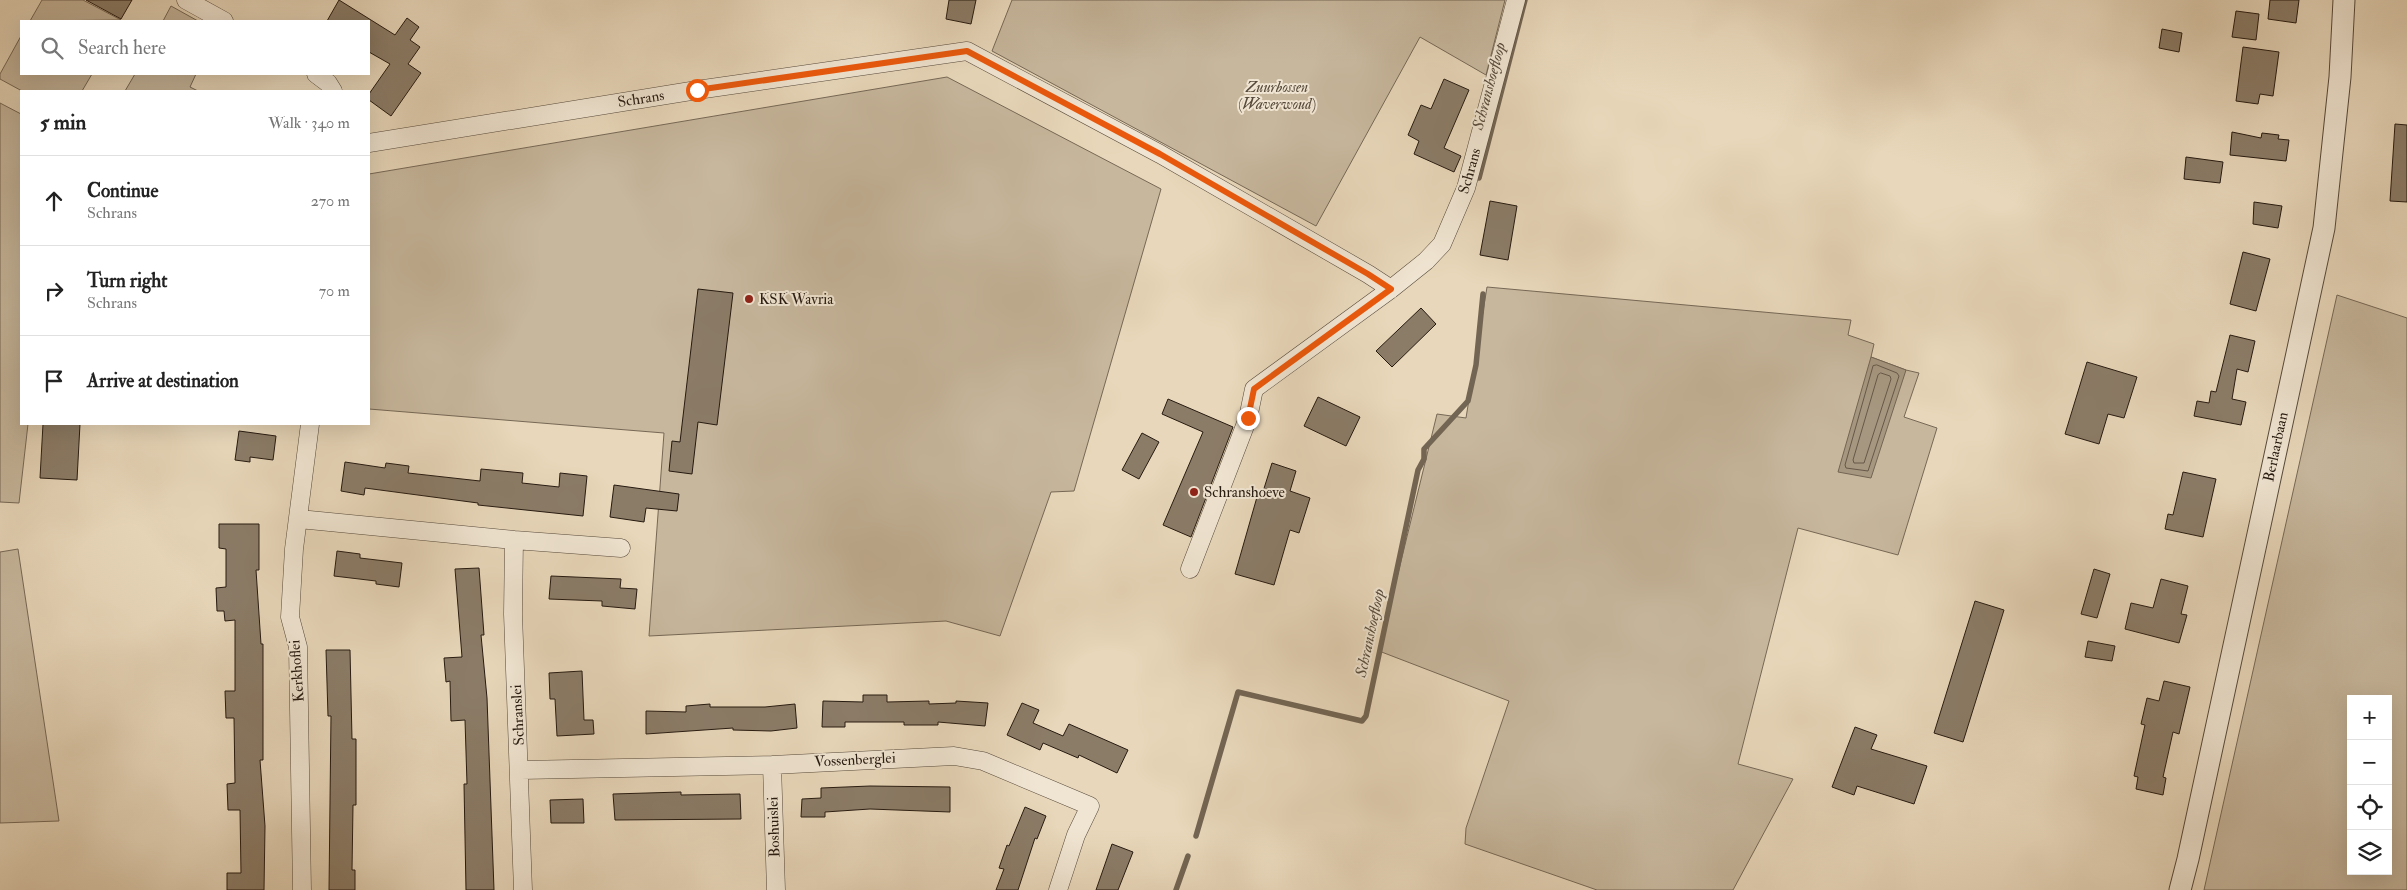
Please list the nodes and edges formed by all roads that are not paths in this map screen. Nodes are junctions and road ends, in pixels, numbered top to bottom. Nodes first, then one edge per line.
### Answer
1 (186, 0) edge
2 (1516, 0) edge
3 (2344, 0) edge
4 (222, 20) edge
5 (317, 75) edge
6 (332, 90) edge
7 (370, 143) edge
8 (1391, 289) junction
9 (310, 425) edge
10 (298, 519) junction
11 (514, 540) junction
12 (621, 548) dead end
13 (1190, 568) dead end
14 (772, 765) junction
15 (520, 770) junction
16 (302, 890) edge
17 (523, 890) edge
18 (776, 890) edge
19 (1058, 890) edge
20 (2180, 890) edge

1 - 4 street
2 - 8 street, Schrans
3 - 20 street, Berlaarbaan
5 - 6 street
7 - 8 street, Schrans
8 - 13 street, Schrans
9 - 10 street, Kerkhoflei
10 - 11 street
10 - 16 street, Kerkhoflei
11 - 12 street
11 - 15 street, Schranslei
14 - 15 street, Vossenberglei
14 - 18 street, Boshuislei
14 - 19 street, Vossenberglei
15 - 17 street, Schranslei

